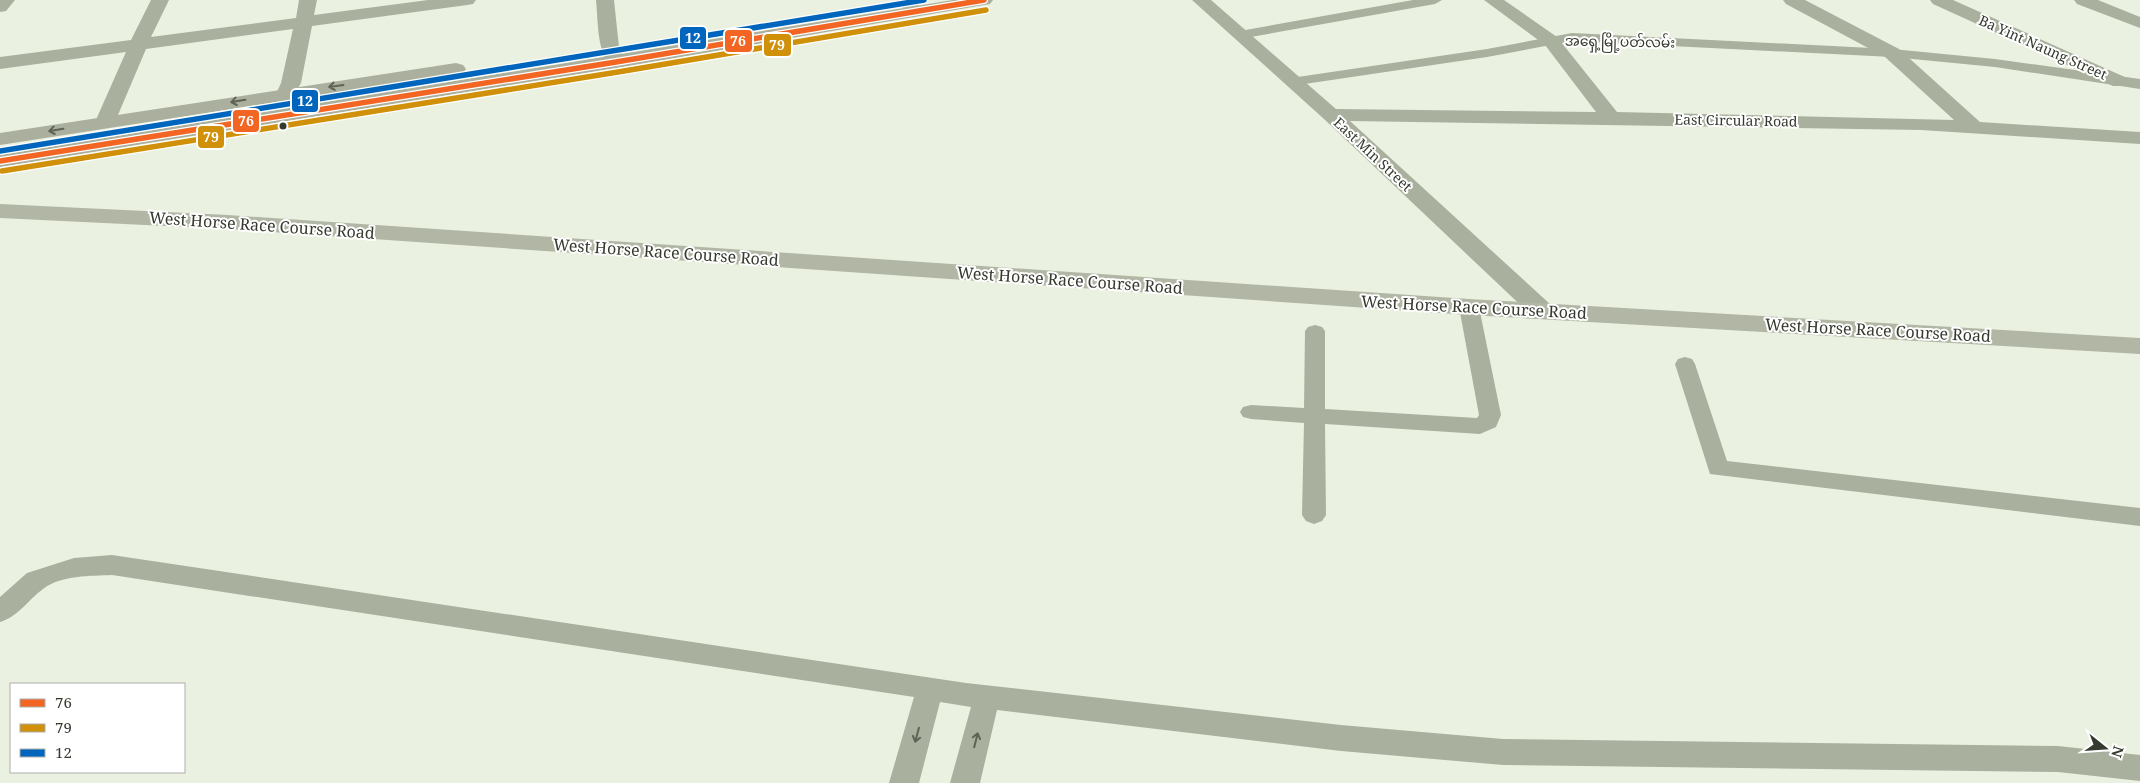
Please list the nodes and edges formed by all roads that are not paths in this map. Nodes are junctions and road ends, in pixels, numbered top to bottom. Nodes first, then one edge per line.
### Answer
1 (6, 0) edge
2 (160, 0) edge
3 (308, 0) edge
4 (605, 0) edge
5 (984, 0) edge
6 (1201, 0) edge
7 (1435, 0) edge
8 (1493, 0) edge
9 (1792, 0) edge
10 (1939, 0) edge
11 (2083, 0) edge
12 (458, 1) edge
13 (911, 3) edge
14 (0, 7) edge
15 (303, 21) junction
16 (2140, 23) edge
17 (1240, 35) junction
18 (1551, 41) junction
19 (139, 43) junction
20 (1892, 53) junction
21 (613, 54) junction
22 (0, 63) edge
23 (1291, 82) junction
24 (2120, 82) junction
25 (2140, 84) edge
26 (286, 94) junction
27 (1331, 115) junction
28 (1611, 118) junction
29 (104, 122) junction
30 (1974, 126) junction
31 (2140, 138) edge
32 (0, 139) edge
33 (0, 161) edge
34 (0, 211) edge
35 (1469, 308) junction
36 (1542, 310) junction
37 (1315, 332) dead end
38 (2140, 346) edge
39 (1685, 364) dead end
40 (1251, 412) dead end
41 (1316, 417) junction
42 (1314, 515) dead end
43 (2140, 517) edge
44 (0, 612) edge
45 (930, 688) junction
46 (987, 697) junction
47 (2140, 768) edge
48 (904, 783) edge
49 (965, 783) edge

1 - 14 street
2 - 19 street
3 - 15 street
4 - 21 street
5 - 13 main road
6 - 17 street, East Min Street
7 - 17 lane
8 - 18 street
9 - 20 street
10 - 24 street, Ba Yint Naung Street
11 - 16 street
12 - 15 street
13 - 21 main road
15 - 19 street
15 - 26 street
17 - 23 street, East Min Street
18 - 20 lane, အရှေ့မြို့ပတ်လမ်း
18 - 23 lane, အရှေ့မြို့ပတ်လမ်း
18 - 28 street
19 - 22 street
19 - 29 street
20 - 24 lane, အရှေ့မြို့ပတ်လမ်း
20 - 30 street
21 -> 26 main road
21 - 33 main road
23 - 27 street, East Min Street
24 - 25 lane, အရှေ့မြို့ပတ်လမ်း
26 -> 29 main road
27 - 28 street, East Circular Road
27 - 36 street, East Min Street
28 - 30 street, East Circular Road
29 -> 32 main road
30 - 31 street, East Circular Road
34 - 35 street, West Horse Race Course Road
35 - 36 street, West Horse Race Course Road
35 - 41 lane
36 - 38 street, West Horse Race Course Road
37 - 41 lane
39 - 43 lane
40 - 41 lane
41 - 42 lane
44 - 45 lane
45 - 46 lane
45 -> 48 lane
46 - 47 lane
49 -> 46 lane

